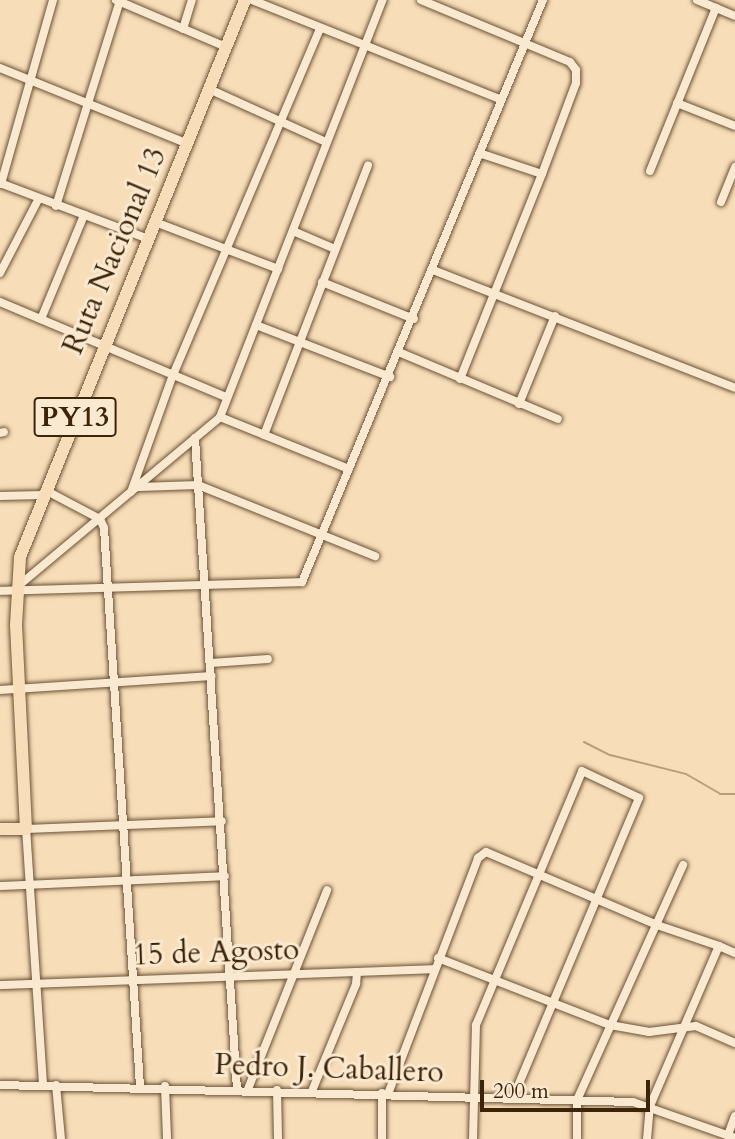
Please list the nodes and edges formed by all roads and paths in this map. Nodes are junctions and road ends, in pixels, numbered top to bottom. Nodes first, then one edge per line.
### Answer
1 (53, 0) edge
2 (192, 0) edge
3 (245, 0) edge
4 (251, 0) edge
5 (383, 0) edge
6 (422, 0) edge
7 (543, 0) edge
8 (697, 0) edge
9 (119, 1) edge
10 (716, 8) junction
11 (735, 16) edge
12 (320, 28) junction
13 (183, 29) junction
14 (525, 42) junction
15 (362, 45) junction
16 (226, 47) junction
17 (0, 68) edge
18 (30, 81) junction
19 (209, 89) junction
20 (500, 99) junction
21 (677, 103) junction
22 (89, 106) junction
23 (278, 123) junction
24 (735, 126) edge
25 (326, 142) junction
26 (188, 144) junction
27 (479, 153) junction
28 (368, 166) dead end
29 (735, 167) edge
30 (650, 171) dead end
31 (542, 174) junction
32 (0, 184) edge
33 (37, 200) junction
34 (721, 202) dead end
35 (56, 206) junction
36 (84, 215) junction
37 (155, 222) junction
38 (293, 231) junction
39 (148, 239) junction
40 (226, 249) junction
41 (335, 249) junction
42 (278, 269) junction
43 (433, 270) junction
44 (0, 273) edge
45 (322, 282) junction
46 (494, 294) junction
47 (0, 302) edge
48 (555, 316) junction
49 (41, 319) junction
50 (414, 319) junction
51 (256, 325) junction
52 (298, 341) junction
53 (104, 346) junction
54 (401, 354) junction
55 (173, 375) junction
56 (390, 377) junction
57 (460, 379) junction
58 (735, 388) edge
59 (226, 397) junction
60 (519, 404) junction
61 (220, 417) junction
62 (558, 419) dead end
63 (264, 435) junction
64 (195, 438) junction
65 (349, 470) junction
66 (198, 485) junction
67 (139, 486) junction
68 (44, 493) junction
69 (130, 494) junction
70 (0, 496) edge
71 (100, 519) junction
72 (324, 533) junction
73 (375, 556) dead end
74 (206, 586) junction
75 (111, 587) junction
76 (15, 590) junction
77 (0, 591) edge
78 (268, 659) dead end
79 (211, 663) junction
80 (212, 676) junction
81 (116, 685) junction
82 (0, 690) edge
83 (18, 690) junction
84 (222, 821) junction
85 (126, 824) junction
86 (0, 829) edge
87 (26, 829) junction
88 (683, 865) dead end
89 (540, 875) junction
90 (225, 876) junction
91 (130, 881) junction
92 (29, 885) junction
93 (0, 886) edge
94 (327, 890) dead end
95 (596, 899) junction
96 (657, 925) junction
97 (719, 946) junction
98 (735, 953) edge
99 (438, 958) junction
100 (434, 969) junction
101 (357, 972) junction
102 (294, 974) junction
103 (231, 976) junction
104 (136, 978) junction
105 (36, 983) junction
106 (496, 983) junction
107 (0, 985) edge
108 (551, 1005) junction
109 (610, 1024) junction
110 (684, 1027) junction
111 (735, 1043) edge
112 (43, 1084) junction
113 (0, 1085) edge
114 (56, 1085) junction
115 (140, 1086) junction
116 (165, 1086) junction
117 (237, 1089) junction
118 (248, 1089) junction
119 (277, 1090) junction
120 (312, 1091) junction
121 (385, 1093) junction
122 (472, 1096) junction
123 (513, 1098) junction
124 (577, 1100) junction
125 (650, 1106) junction
126 (735, 1116) edge
127 (731, 1136) edge
128 (61, 1139) edge
129 (167, 1139) edge
130 (278, 1139) edge
131 (382, 1139) edge
132 (473, 1139) edge
133 (577, 1139) edge
134 (647, 1139) edge

1 - 18 street
2 - 13 street
3 - 16 highway, Ruta Nacional 13 / PY13
4 - 12 street
5 - 15 street
6 - 14 street
7 - 14 street
8 - 10 street
9 - 13 street
9 - 22 street
10 - 11 street
10 - 21 street
12 - 15 street
12 - 23 street
13 - 16 street
14 - 20 street
14 - 31 street
15 - 20 street
15 - 25 street
16 - 19 highway, Ruta Nacional 13 / PY13
17 - 18 street
18 - 22 street
18 - 32 street
19 - 23 street
19 - 26 highway, Ruta Nacional 13 / PY13
20 - 27 street
21 - 24 street
21 - 30 street
22 - 26 street
22 - 35 street
23 - 25 street
23 - 40 street
25 - 38 street
26 - 37 highway, Ruta Nacional 13 / PY13
27 - 31 street
27 - 43 street
28 - 41 street
29 - 34 street
31 - 46 street
32 - 33 street
33 - 35 street
33 - 44 street
35 - 36 street
36 - 39 street
36 - 49 street
37 - 39 highway, Ruta Nacional 13 / PY13
37 - 40 street
38 - 41 street
38 - 42 street
39 - 53 highway, Ruta Nacional 13 / PY13
40 - 42 street
40 - 55 street
41 - 45 street
42 - 51 street
43 - 46 street
43 - 50 street
45 - 50 street
45 - 52 street
46 - 48 street
46 - 57 street
47 - 49 street
48 - 58 street
48 - 60 street
49 - 53 street
50 - 54 street
51 - 52 street
51 - 59 street
52 - 56 street
52 - 63 street
53 - 55 street
53 - 68 highway, Ruta Nacional 13 / PY13
54 - 56 street
54 - 57 street
55 - 59 street
55 - 69 street
56 - 65 street
57 - 60 street
59 - 61 street
60 - 62 street
61 - 63 street
61 - 64 street
63 - 65 street
64 - 66 street
64 - 67 street
65 - 72 street
66 - 67 street
66 - 72 street
66 - 74 street
67 - 69 street
68 - 70 street
68 - 71 street
68 - 76 highway, Ruta Nacional 13 / PY13
69 - 71 street
71 - 75 street
71 - 76 street
72 - 73 street
72 - 74 street
74 - 75 street
74 - 79 street
75 - 76 street
75 - 81 street
76 - 77 street
76 - 83 highway, Ruta Nacional 13 / PY13
78 - 79 street
79 - 80 street
80 - 81 street
80 - 84 street
81 - 83 street
81 - 85 street
82 - 83 street
83 - 87 highway, Ruta Nacional 13 / PY13
84 - 85 street
84 - 90 street
85 - 87 street
85 - 91 street
86 - 87 highway
87 - 92 street
88 - 96 street
89 - 95 street
89 - 95 street
89 - 99 street
89 - 106 street
90 - 91 street
90 - 103 street
91 - 92 street
91 - 104 street
92 - 93 street
92 - 105 street
94 - 102 street
95 - 96 street
95 - 108 street
96 - 97 street
96 - 109 street
97 - 98 street
97 - 110 street
99 - 100 street
99 - 106 street
100 - 101 street, 15 de Agosto
100 - 121 street
101 - 102 street, 15 de Agosto
101 - 120 street
102 - 103 street, 15 de Agosto
102 - 118 street
103 - 104 street, 15 de Agosto
103 - 117 street
104 - 105 street, 15 de Agosto
104 - 115 street
105 - 107 street, 15 de Agosto
105 - 112 street
106 - 108 street
106 - 122 street
108 - 109 street
108 - 123 street
109 - 110 street
109 - 124 street
110 - 111 street
110 - 125 street
112 - 113 street, Pedro J. Caballero
112 - 114 street, Pedro J. Caballero
114 - 115 street, Pedro J. Caballero
114 - 128 street
115 - 116 street, Pedro J. Caballero
116 - 117 street, Pedro J. Caballero
116 - 129 street
117 - 118 street, Pedro J. Caballero
118 - 119 street, Pedro J. Caballero
119 - 120 street, Pedro J. Caballero
119 - 130 street
120 - 121 street, Pedro J. Caballero
121 - 122 street, Pedro J. Caballero
121 - 131 street
122 - 123 street, Pedro J. Caballero
122 - 132 street
123 - 124 street, Pedro J. Caballero
124 - 125 street, Pedro J. Caballero
124 - 133 street
125 - 127 street, Pedro J. Caballero
125 - 134 street
126 - 127 street

